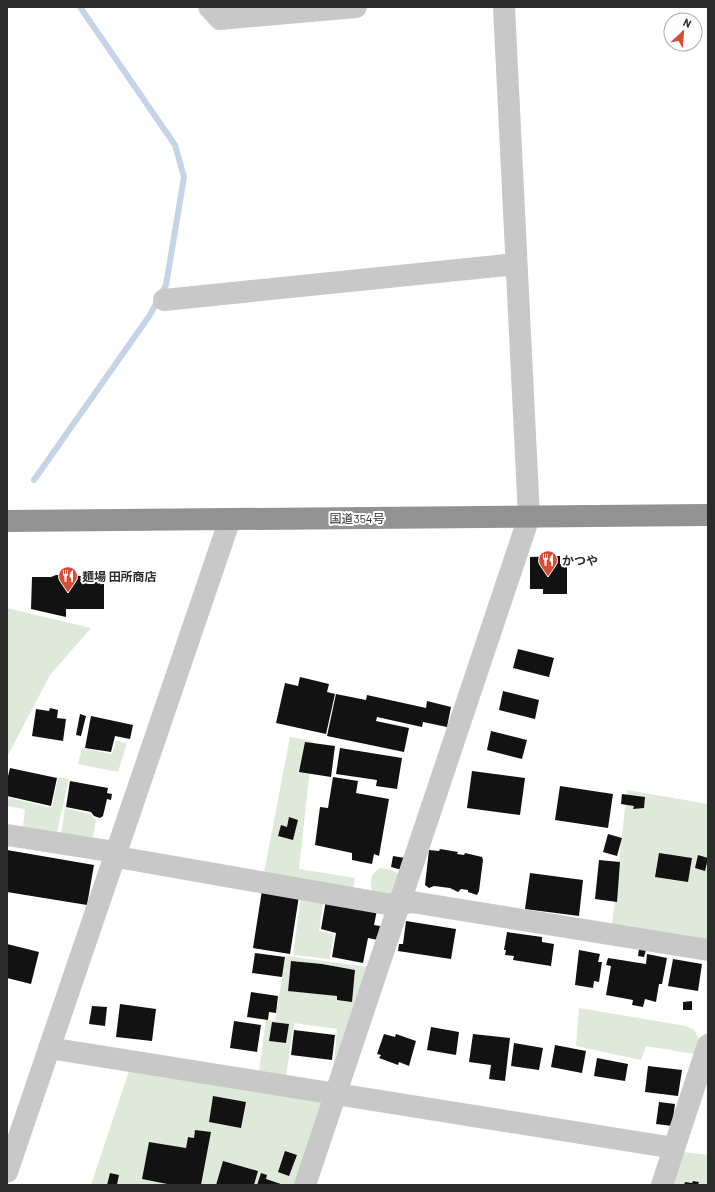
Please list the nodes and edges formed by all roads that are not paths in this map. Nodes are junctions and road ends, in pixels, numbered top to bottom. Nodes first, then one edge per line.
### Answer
1 (209, 7) edge
2 (356, 7) edge
3 (504, 7) edge
4 (516, 264) junction
5 (164, 300) dead end
6 (708, 515) edge
7 (529, 517) junction
8 (230, 519) junction
9 (7, 521) edge
10 (7, 835) edge
11 (115, 854) junction
12 (401, 902) junction
13 (708, 950) edge
14 (708, 1045) edge
15 (49, 1048) junction
16 (336, 1094) junction
17 (674, 1148) junction
18 (7, 1172) edge
19 (305, 1185) edge
20 (662, 1185) edge

1 - 2 street
3 - 4 street
4 - 5 street
4 - 7 street
6 - 7 highway, 国道354号
7 - 8 highway, 国道354号
7 - 12 street
8 - 9 highway, 国道354号
8 - 11 street
10 - 11 street
11 - 12 street
11 - 15 street
12 - 13 street
12 - 16 street
14 - 17 street
15 - 16 street
15 - 18 street
16 - 17 street
16 - 19 street
17 - 20 street

